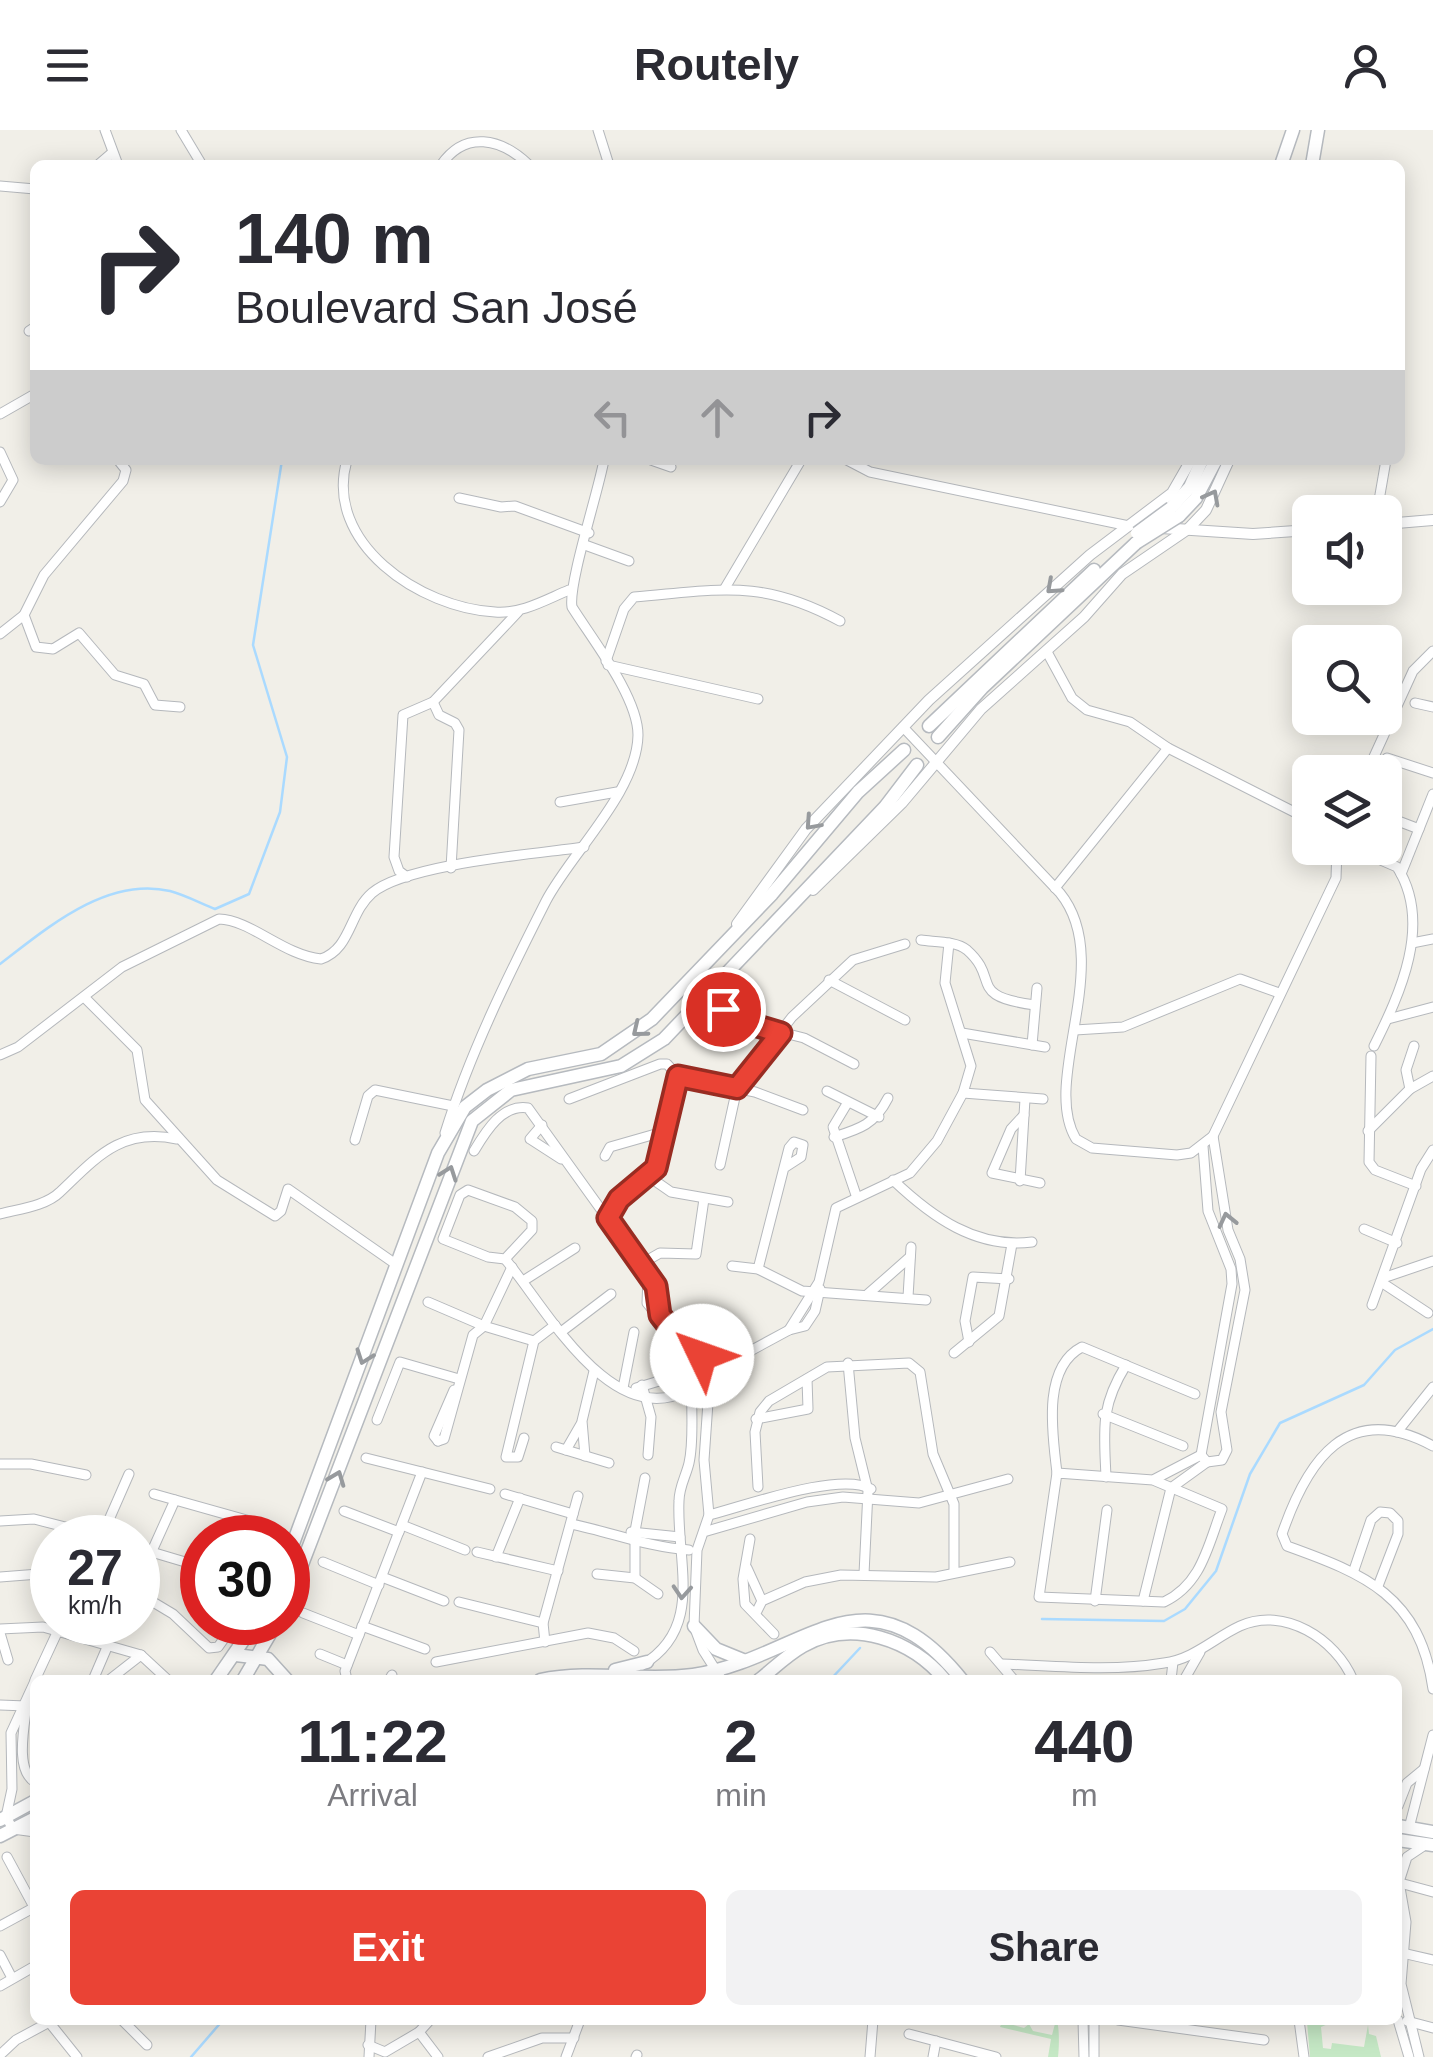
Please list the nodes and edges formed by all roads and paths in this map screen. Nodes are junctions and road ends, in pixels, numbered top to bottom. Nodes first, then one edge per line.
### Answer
1 (105, 130) edge
2 (181, 130) edge
3 (598, 130) edge
4 (1293, 130) edge
5 (1318, 130) edge
6 (112, 153) junction
7 (104, 160) edge
8 (116, 160) edge
9 (199, 160) edge
10 (445, 160) edge
11 (524, 160) edge
12 (608, 160) edge
13 (1282, 160) edge
14 (1311, 160) edge
15 (0, 186) edge
16 (30, 189) edge
17 (30, 397) edge
18 (0, 414) edge
19 (0, 452) edge
20 (122, 465) edge
21 (347, 465) edge
22 (603, 465) edge
23 (663, 465) edge
24 (799, 465) edge
25 (857, 465) edge
26 (1188, 465) edge
27 (1200, 465) edge
28 (1213, 465) edge
29 (1228, 465) edge
30 (1385, 465) edge
31 (671, 468) dead end
32 (1380, 495) edge
33 (459, 498) dead end
34 (0, 502) edge
35 (1175, 512) junction
36 (1433, 520) edge
37 (1402, 523) edge
38 (1188, 529) junction
39 (1292, 531) edge
40 (589, 534) junction
41 (1132, 535) junction
42 (586, 545) junction
43 (629, 561) dead end
44 (725, 588) junction
45 (569, 590) junction
46 (518, 612) junction
47 (24, 616) junction
48 (840, 621) dead end
49 (0, 634) edge
50 (1433, 651) edge
51 (1047, 652) junction
52 (607, 663) junction
53 (758, 700) dead end
54 (433, 702) junction
55 (1415, 703) dead end
56 (1433, 707) edge
57 (180, 708) dead end
58 (903, 727) junction
59 (933, 732) dead end
60 (1168, 748) junction
61 (904, 750) dead end
62 (1375, 755) edge
63 (934, 762) junction
64 (1402, 763) edge
65 (917, 765) dead end
66 (1433, 773) edge
67 (617, 792) junction
68 (1433, 794) edge
69 (560, 802) dead end
70 (1292, 811) edge
71 (1402, 822) edge
72 (1419, 829) junction
73 (584, 847) junction
74 (1337, 865) edge
75 (1394, 865) edge
76 (451, 868) junction
77 (1402, 874) junction
78 (407, 877) junction
79 (1055, 888) junction
80 (771, 928) junction
81 (730, 934) junction
82 (1433, 939) edge
83 (920, 940) dead end
84 (1412, 943) junction
85 (905, 944) dead end
86 (949, 944) junction
87 (829, 980) junction
88 (1037, 988) dead end
89 (1279, 994) junction
90 (84, 998) junction
91 (1035, 1005) junction
92 (1433, 1007) edge
93 (731, 1018) dead end
94 (1388, 1019) junction
95 (904, 1020) dead end
96 (1074, 1030) junction
97 (781, 1033) junction
98 (962, 1033) junction
99 (1032, 1045) junction
100 (1414, 1046) dead end
101 (1046, 1047) dead end
102 (0, 1055) edge
103 (854, 1064) dead end
104 (678, 1076) junction
105 (1433, 1076) edge
106 (737, 1088) junction
107 (1410, 1089) junction
108 (826, 1091) dead end
109 (962, 1093) junction
110 (888, 1098) dead end
111 (1025, 1098) junction
112 (569, 1099) dead end
113 (1044, 1099) dead end
114 (848, 1102) junction
115 (453, 1106) junction
116 (803, 1110) dead end
117 (1024, 1114) junction
118 (878, 1117) junction
119 (542, 1125) junction
120 (666, 1131) junction
121 (1368, 1131) junction
122 (1213, 1136) junction
123 (834, 1137) junction
124 (180, 1139) junction
125 (356, 1140) dead end
126 (1203, 1146) junction
127 (618, 1148) dead end
128 (1433, 1150) edge
129 (474, 1151) dead end
130 (438, 1153) junction
131 (568, 1164) junction
132 (720, 1165) dead end
133 (784, 1168) dead end
134 (1205, 1172) junction
135 (1218, 1172) junction
136 (648, 1176) junction
137 (893, 1180) junction
138 (1020, 1180) junction
139 (1040, 1183) dead end
140 (1416, 1186) junction
141 (856, 1195) junction
142 (704, 1199) junction
143 (728, 1202) dead end
144 (0, 1214) edge
145 (608, 1218) junction
146 (1364, 1228) dead end
147 (1032, 1242) dead end
148 (1397, 1243) junction
149 (1012, 1244) junction
150 (575, 1248) dead end
151 (1433, 1261) edge
152 (508, 1263) junction
153 (397, 1265) junction
154 (638, 1265) junction
155 (732, 1266) dead end
156 (758, 1269) junction
157 (1009, 1279) junction
158 (1382, 1280) junction
159 (524, 1281) junction
160 (816, 1293) junction
161 (611, 1294) dead end
162 (867, 1295) junction
163 (908, 1298) junction
164 (926, 1300) dead end
165 (428, 1302) dead end
166 (1372, 1306) dead end
167 (1428, 1314) dead end
168 (484, 1326) junction
169 (558, 1328) junction
170 (634, 1332) dead end
171 (534, 1340) junction
172 (969, 1342) junction
173 (1219, 1342) junction
174 (682, 1345) junction
175 (1232, 1346) junction
176 (954, 1353) dead end
177 (692, 1356) junction
178 (734, 1363) junction
179 (848, 1363) junction
180 (1126, 1366) junction
181 (715, 1370) junction
182 (594, 1371) junction
183 (679, 1376) junction
184 (807, 1378) junction
185 (457, 1384) junction
186 (642, 1386) junction
187 (1433, 1387) edge
188 (709, 1388) junction
189 (626, 1390) junction
190 (690, 1391) junction
191 (1195, 1394) dead end
192 (644, 1398) junction
193 (1103, 1414) junction
194 (756, 1419) junction
195 (377, 1420) dead end
196 (582, 1421) junction
197 (1397, 1432) junction
198 (510, 1434) junction
199 (524, 1438) junction
200 (538, 1442) dead end
201 (1183, 1446) dead end
202 (1433, 1446) edge
203 (585, 1456) junction
204 (648, 1456) dead end
205 (366, 1458) dead end
206 (1204, 1458) junction
207 (704, 1460) junction
208 (690, 1461) junction
209 (609, 1463) dead end
210 (0, 1464) edge
211 (422, 1472) junction
212 (1056, 1473) junction
213 (129, 1474) dead end
214 (86, 1475) dead end
215 (1106, 1476) junction
216 (645, 1478) dead end
217 (1008, 1478) dead end
218 (1152, 1480) junction
219 (758, 1487) dead end
220 (1171, 1488) junction
221 (490, 1489) dead end
222 (952, 1493) junction
223 (154, 1494) dead end
224 (505, 1494) dead end
225 (872, 1494) junction
226 (578, 1496) dead end
227 (520, 1498) junction
228 (176, 1500) junction
229 (753, 1504) junction
230 (1107, 1510) dead end
231 (307, 1511) junction
232 (344, 1511) dead end
233 (112, 1515) edge
234 (229, 1515) edge
235 (305, 1515) edge
236 (710, 1515) junction
237 (755, 1518) junction
238 (30, 1519) edge
239 (322, 1519) junction
240 (572, 1519) junction
241 (0, 1522) edge
242 (400, 1529) junction
243 (707, 1531) junction
244 (160, 1534) edge
245 (634, 1536) junction
246 (680, 1537) junction
247 (750, 1539) dead end
248 (310, 1548) edge
249 (684, 1549) junction
250 (465, 1550) dead end
251 (696, 1550) junction
252 (477, 1552) dead end
253 (496, 1557) junction
254 (323, 1562) dead end
255 (1010, 1562) dead end
256 (746, 1566) junction
257 (1354, 1570) junction
258 (558, 1571) junction
259 (954, 1572) junction
260 (597, 1574) dead end
261 (864, 1574) junction
262 (30, 1575) edge
263 (0, 1577) edge
264 (634, 1578) junction
265 (380, 1581) junction
266 (1378, 1586) junction
267 (658, 1594) dead end
268 (762, 1601) junction
269 (1095, 1601) junction
270 (444, 1602) dead end
271 (458, 1602) dead end
272 (1143, 1602) junction
273 (756, 1611) junction
274 (310, 1615) edge
275 (543, 1624) junction
276 (30, 1625) edge
277 (694, 1626) junction
278 (361, 1630) junction
279 (0, 1631) edge
280 (774, 1634) dead end
281 (545, 1642) junction
282 (52, 1645) edge
283 (108, 1645) joint
284 (242, 1645) edge
285 (265, 1645) edge
286 (276, 1645) edge
287 (1203, 1648) junction
288 (426, 1649) dead end
289 (634, 1652) dead end
290 (990, 1652) dead end
291 (320, 1654) dead end
292 (141, 1655) junction
293 (236, 1655) junction
294 (259, 1656) junction
295 (8, 1660) dead end
296 (746, 1661) junction
297 (1431, 1661) edge
298 (436, 1662) dead end
299 (646, 1662) junction
300 (1174, 1662) junction
301 (1002, 1664) junction
302 (347, 1665) junction
303 (278, 1667) junction
304 (602, 1672) junction
305 (37, 1675) edge
306 (95, 1675) edge
307 (115, 1675) edge
308 (163, 1675) edge
309 (220, 1675) edge
310 (246, 1675) edge
311 (284, 1675) edge
312 (348, 1675) edge
313 (579, 1675) edge
314 (616, 1675) edge
315 (629, 1675) edge
316 (720, 1675) edge
317 (766, 1675) edge
318 (940, 1675) edge
319 (958, 1675) edge
320 (1010, 1675) edge
321 (1173, 1675) edge
322 (1185, 1675) edge
323 (1187, 1675) edge
324 (1350, 1675) edge
325 (1433, 1689) edge
326 (30, 1692) edge
327 (26, 1702) junction
328 (0, 1705) edge
329 (30, 1730) edge
330 (1433, 1735) edge
331 (1424, 1769) junction
332 (30, 1775) edge
333 (30, 1783) edge
334 (12, 1789) junction
335 (1402, 1794) edge
336 (30, 1805) edge
337 (6, 1822) edge
338 (1404, 1827) edge
339 (30, 1830) edge
340 (0, 1836) edge
341 (1402, 1840) edge
342 (1431, 1840) edge
343 (1402, 1856) edge
344 (6, 1857) dead end
345 (1402, 1883) edge
346 (1433, 1892) edge
347 (30, 1898) edge
348 (1402, 1902) edge
349 (30, 1910) edge
350 (0, 1926) edge
351 (1402, 1947) edge
352 (1402, 1953) edge
353 (0, 1954) edge
354 (1433, 1960) edge
355 (30, 1969) edge
356 (12, 1978) junction
357 (0, 1986) edge
358 (1402, 1989) edge
359 (1402, 2020) edge
360 (1409, 2022) junction
361 (44, 2025) edge
362 (54, 2025) edge
363 (127, 2025) edge
364 (370, 2025) edge
365 (425, 2025) edge
366 (578, 2025) edge
367 (873, 2025) edge
368 (1083, 2025) edge
369 (1094, 2025) edge
370 (1169, 2025) edge
371 (1233, 2025) edge
372 (1301, 2025) edge
373 (1400, 2025) edge
374 (1433, 2028) edge
375 (419, 2032) junction
376 (910, 2034) dead end
377 (1234, 2035) junction
378 (574, 2038) junction
379 (1264, 2040) dead end
380 (936, 2041) junction
381 (148, 2045) dead end
382 (368, 2045) junction
383 (382, 2054) edge
384 (0, 2056) edge
385 (78, 2057) edge
386 (369, 2057) edge
387 (438, 2057) edge
388 (488, 2057) edge
389 (566, 2057) edge
390 (870, 2057) edge
391 (933, 2057) edge
392 (996, 2057) edge
393 (1084, 2057) edge
394 (1094, 2057) edge
395 (1304, 2057) edge
396 (1409, 2057) edge
397 (1418, 2057) edge

1 - 6 street
2 - 9 street
3 - 12 street
4 - 13 main road
5 - 14 main road
6 - 7 street
6 - 8 street
10 - 11 street
15 - 16 street
17 - 18 street
19 - 34 street
20 - 47 street
21 - 46 street
22 - 40 street
23 - 31 street
24 - 44 street
25 - 41 street
26 - 41 street
27 - 35 main road
28 - 35 main road
38 -> 29 street
30 - 32 street
33 - 40 street
35 - 41 main road, bridge
36 - 37 street
38 - 39 street
38 - 41 street
38 - 51 street
40 - 42 street
41 -> 58 street
41 - 59 main road
42 - 43 street
42 - 45 street
44 - 48 street
44 - 52 street
45 - 46 street
45 - 52 street
46 - 54 street
47 - 49 street
47 - 57 street
50 - 62 street
51 - 60 street
51 - 63 street
52 - 53 street
52 - 67 street
54 - 76 street
54 - 78 street
55 - 56 street
58 - 63 street
58 -> 81 street
60 - 70 street
60 - 79 street
61 - 81 main road
63 - 79 street
63 - 80 street
64 - 66 street
65 - 80 main road
67 - 69 street
67 - 73 street
68 - 72 street
71 - 72 street
72 - 77 street
73 - 76 street
73 - 115 street
74 - 89 street
75 - 77 street
76 - 78 street
77 - 84 street
78 - 90 street
79 - 96 street
239 -> 80 main road
81 -> 130 main road
82 - 84 street
83 - 86 street
84 - 94 street
85 - 87 street
86 - 91 street
86 - 98 street
87 - 95 street
87 - 97 street
88 - 91 street
89 - 96 street
89 - 122 street
90 - 102 street
90 - 124 street
91 - 99 street
92 - 94 street
93 - 97 street
94 - 121 street
96 - 126 street
97 - 103 street
97 - 106 street
98 - 99 street
98 - 109 street
99 - 101 street
100 - 107 street
104 - 106 street
104 - 112 street
104 - 120 street
105 - 107 street
106 - 116 street
106 - 132 street
107 - 121 street
108 - 114 street
109 - 111 street
109 - 137 street
110 - 118 street
111 - 113 street
111 - 117 street
114 - 118 street
114 - 123 street
115 - 125 street
115 - 130 street
117 - 138 street
117 - 138 street
118 - 123 street
119 - 129 street
119 - 131 street
119 - 131 street
120 - 127 street
120 - 136 street
121 - 140 street
122 - 126 street
122 - 135 street
123 - 141 street
124 - 144 street
124 - 153 street
126 - 134 street
128 - 140 street
130 - 153 main road
131 - 145 street
133 - 156 street
134 - 135 street
134 - 173 street
175 -> 135 street
136 - 142 street
136 - 145 street
137 - 141 street
137 - 149 street
138 - 139 street
140 - 148 street
141 - 160 street
142 - 143 street
142 - 154 street
145 - 154 street
146 - 148 street
147 - 149 street
148 - 158 street
149 - 157 street
150 - 159 street
151 - 158 street
152 - 152 street
152 - 159 street
152 - 168 street
153 -> 231 main road
154 - 174 street
155 - 156 street
156 - 160 street
157 - 172 street
157 - 172 street
158 - 166 street
158 - 167 street
159 - 169 street
160 - 162 street
160 - 178 street
161 - 169 street
162 - 163 street
162 - 163 street
163 - 164 street
165 - 168 street
168 - 171 street
168 - 185 street
169 - 171 street
169 - 182 street
170 - 189 street
171 - 198 street
172 - 176 street
173 - 175 street
173 - 206 street
174 - 177 street
174 - 178 street
175 - 206 street
177 - 181 street
177 - 183 street
178 - 181 street
179 - 184 street
179 - 222 street
179 - 225 street
180 - 191 street
180 - 193 street
180 - 212 street
181 - 188 street
182 - 189 street
182 - 196 street
183 - 186 street
183 - 190 street
184 - 194 street
184 - 194 street
185 - 185 street
185 - 195 street
186 - 189 street
186 - 192 street
187 - 197 street
188 - 190 street
188 - 207 street
189 - 192 street
190 - 192 street
190 - 208 street
192 - 204 street
193 - 201 street
193 - 215 street
194 - 219 street
196 - 203 street
196 - 203 street
197 - 202 street
197 - 257 street
198 - 199 street
198 - 199 street
199 - 200 street
203 - 209 street
205 - 211 street
206 - 218 street
206 - 220 street
207 - 208 street
207 - 236 street
208 - 246 street
210 - 214 street
211 - 221 street
211 - 242 street
212 - 215 street
212 - 269 street
213 - 233 street
215 - 218 street
216 - 245 street
217 - 222 street
218 - 220 street
220 - 272 street
220 - 272 street
222 - 225 street
222 - 259 street
223 - 228 street
224 - 227 street
225 - 229 street
225 - 237 street
225 - 261 street
226 - 240 street
227 - 240 street
227 - 253 street
228 - 234 street
228 - 244 street
229 - 236 street
229 - 237 street
230 - 269 street
231 - 235 main road
231 - 239 main road
232 - 242 street
236 - 243 street
237 - 243 street
238 - 241 street
239 - 248 main road
240 - 245 street
240 - 258 street
242 - 250 street
242 - 265 street
243 - 251 street
245 - 246 street
245 - 249 street
245 - 264 street
246 - 249 street
247 - 256 street
249 - 251 street
249 -> 299 street
251 - 277 street
252 - 253 street
253 - 258 street
254 - 265 street
255 - 259 street
256 - 268 street
256 - 273 street
257 - 266 street
257 - 266 street
258 - 275 street
259 - 261 street
260 - 264 street
261 - 268 street
262 - 263 street
264 - 267 street
265 - 270 street
265 - 278 street
266 - 297 street
268 - 273 street
269 - 272 street
271 - 275 street
273 - 280 street
274 - 278 street
275 - 281 street
276 - 279 street
277 - 296 main road
277 - 316 street
278 - 288 street
278 - 302 street
279 - 295 street
281 - 289 street
281 - 298 street
282 - 305 street
283 - 292 street
283 - 306 street
284 - 293 main road
285 - 294 main road
286 - 303 main road
287 - 300 street
287 - 323 street
287 - 324 street
290 - 301 street
291 - 302 street
292 - 307 street
292 - 308 street
293 - 294 main road
293 - 309 main road
294 - 303 main road
294 - 310 main road
296 - 316 main road
296 - 319 main road
297 - 325 street
299 - 304 main road
299 - 315 street
300 - 301 street
300 - 321 street
300 - 322 street
301 - 320 street
302 - 312 street
303 - 311 main road
304 - 313 main road
304 - 314 main road
317 - 318 main road
326 - 327 street
327 - 328 street
327 - 329 street
327 - 334 street
329 - 332 street
330 - 331 street
331 - 335 street
331 - 338 street
333 - 334 street
334 - 337 street
336 - 337 main road
337 - 339 street
337 - 340 main road
338 - 342 main road
341 - 342 main road
342 - 343 street
344 - 347 street
345 - 346 street
348 - 351 street
349 - 350 street
352 - 354 street
353 - 356 street
355 - 356 street
356 - 357 street
358 - 360 street
359 - 360 street
360 - 374 street
360 - 397 street
361 - 384 street
362 - 385 street
363 - 381 street
364 - 382 street
365 - 375 street
366 - 378 street
367 - 390 street
368 - 393 street
369 - 394 street
370 - 377 street
371 - 377 street
372 - 395 street
373 - 396 street
375 - 383 street
375 - 387 street
376 - 380 street
377 - 379 street
378 - 388 street
378 - 389 street
380 - 391 street
380 - 392 street
382 - 383 street
382 - 386 street

